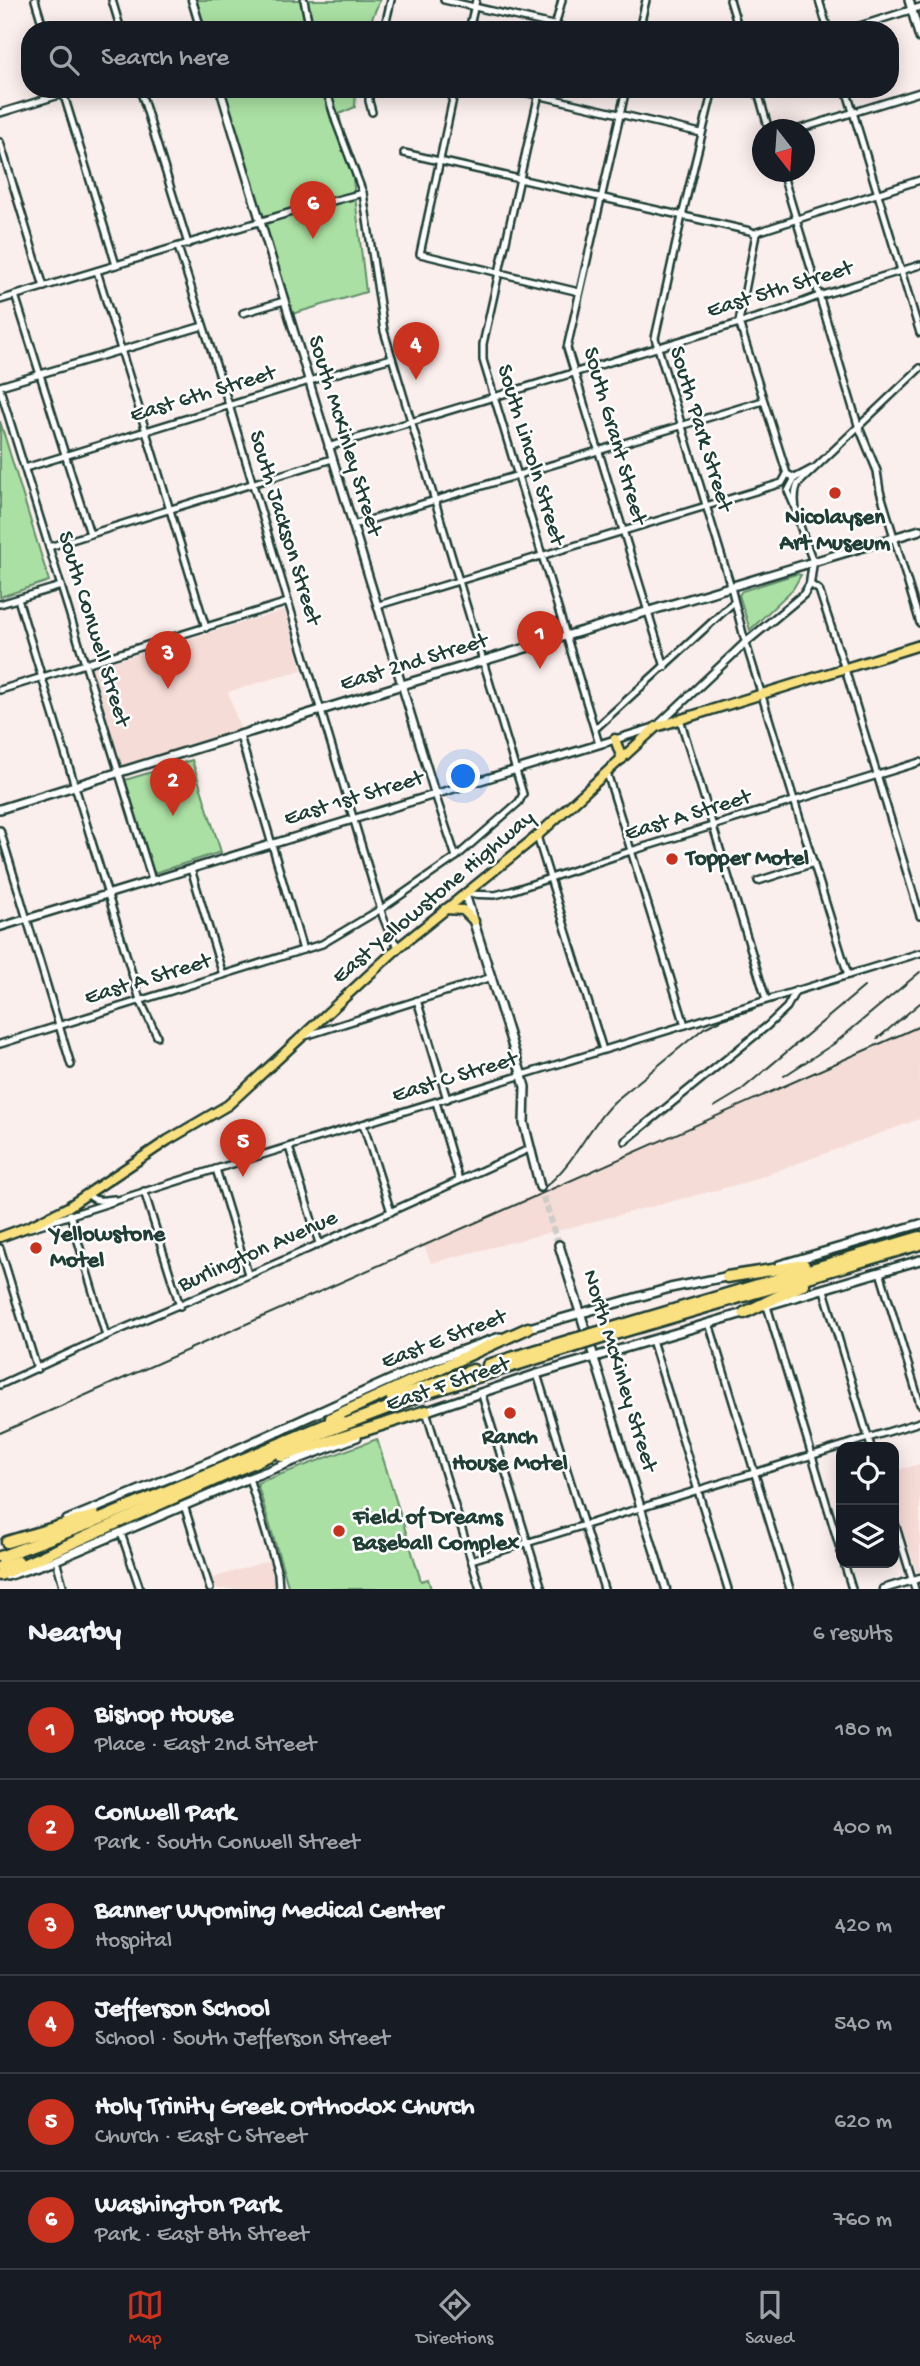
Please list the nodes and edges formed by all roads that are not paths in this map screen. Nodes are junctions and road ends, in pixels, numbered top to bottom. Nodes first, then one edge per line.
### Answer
1 (35, 0) edge
2 (112, 0) edge
3 (192, 0) edge
4 (304, 0) edge
5 (391, 0) edge
6 (444, 0) edge
7 (562, 0) edge
8 (646, 0) edge
9 (730, 0) edge
10 (820, 0) edge
11 (909, 0) edge
12 (475, 3) edge
13 (916, 8) edge
14 (41, 21) edge
15 (118, 21) edge
16 (198, 21) edge
17 (308, 21) edge
18 (386, 21) edge
19 (471, 21) edge
20 (535, 21) edge
21 (557, 21) edge
22 (641, 21) edge
23 (736, 21) edge
24 (826, 21) edge
25 (875, 21) edge
26 (920, 38) edge
27 (920, 92) edge
28 (45, 98) edge
29 (65, 98) edge
30 (143, 98) edge
31 (223, 98) edge
32 (329, 98) edge
33 (369, 98) edge
34 (453, 98) edge
35 (538, 98) edge
36 (561, 98) edge
37 (624, 98) edge
38 (711, 98) edge
39 (760, 98) edge
40 (849, 98) edge
41 (372, 112) dead end
42 (853, 112) junction
43 (0, 113) edge
44 (620, 114) junction
45 (766, 119) edge
46 (815, 124) edge
47 (701, 133) junction
48 (0, 142) edge
49 (404, 153) dead end
50 (439, 160) junction
51 (520, 179) junction
52 (920, 180) edge
53 (785, 182) edge
54 (363, 193) junction
55 (879, 193) junction
56 (600, 198) junction
57 (681, 216) junction
58 (796, 219) junction
59 (261, 222) junction
60 (756, 234) junction
61 (188, 244) junction
62 (178, 247) junction
63 (116, 265) junction
64 (920, 265) edge
65 (97, 271) junction
66 (901, 271) junction
67 (498, 274) junction
68 (44, 287) junction
69 (579, 292) junction
70 (15, 295) junction
71 (819, 296) junction
72 (0, 300) edge
73 (284, 301) junction
74 (243, 313) dead end
75 (739, 322) junction
76 (203, 326) junction
77 (920, 332) edge
78 (657, 346) junction
79 (121, 350) junction
80 (393, 358) junction
81 (920, 368) edge
82 (575, 372) junction
83 (40, 375) junction
84 (309, 381) junction
85 (0, 388) edge
86 (494, 396) junction
87 (762, 401) junction
88 (229, 405) junction
89 (411, 422) junction
90 (858, 425) junction
91 (680, 426) junction
92 (147, 430) junction
93 (328, 447) junction
94 (599, 451) junction
95 (66, 455) junction
96 (332, 459) junction
97 (814, 467) junction
98 (24, 468) junction
99 (787, 474) junction
100 (518, 476) junction
101 (795, 478) junction
102 (782, 483) junction
103 (251, 484) junction
104 (788, 491) junction
105 (435, 501) junction
106 (705, 506) junction
107 (796, 508) junction
108 (170, 509) junction
109 (354, 525) junction
110 (920, 530) edge
111 (624, 531) junction
112 (90, 534) junction
113 (894, 538) junction
114 (49, 547) junction
115 (542, 556) junction
116 (813, 562) junction
117 (460, 581) junction
118 (810, 584) junction
119 (61, 586) junction
120 (731, 587) junction
121 (18, 598) junction
122 (734, 602) junction
123 (288, 603) junction
124 (0, 604) edge
125 (379, 605) junction
126 (648, 612) junction
127 (920, 623) edge
128 (206, 628) junction
129 (566, 636) junction
130 (745, 643) junction
131 (920, 645) edge
132 (485, 662) junction
133 (85, 664) junction
134 (665, 667) junction
135 (845, 669) junction
136 (41, 677) junction
137 (402, 685) junction
138 (0, 691) edge
139 (762, 693) junction
140 (321, 711) junction
141 (680, 719) junction
142 (656, 726) junction
143 (595, 729) junction
144 (240, 736) junction
145 (615, 739) junction
146 (599, 744) junction
147 (622, 759) junction
148 (920, 762) edge
149 (517, 769) junction
150 (119, 773) junction
151 (607, 773) junction
152 (877, 776) junction
153 (75, 786) junction
154 (435, 794) junction
155 (795, 801) junction
156 (0, 809) edge
157 (355, 820) junction
158 (714, 826) junction
159 (0, 830) edge
160 (537, 836) junction
161 (271, 844) junction
162 (631, 851) junction
163 (456, 856) junction
164 (814, 863) junction
165 (191, 869) junction
166 (551, 877) junction
167 (152, 880) junction
168 (758, 881) dead end
169 (108, 894) junction
170 (465, 894) junction
171 (381, 909) junction
172 (445, 909) junction
173 (920, 916) edge
174 (26, 919) junction
175 (474, 921) junction
176 (0, 927) edge
177 (399, 947) junction
178 (303, 950) junction
179 (920, 953) edge
180 (223, 975) junction
181 (848, 975) junction
182 (492, 977) junction
183 (796, 990) junction
184 (766, 999) junction
185 (140, 1000) junction
186 (416, 1000) junction
187 (685, 1025) junction
188 (60, 1026) junction
189 (157, 1036) dead end
190 (304, 1036) junction
191 (0, 1044) edge
192 (603, 1050) junction
193 (71, 1065) dead end
194 (522, 1076) junction
195 (447, 1099) junction
196 (436, 1102) junction
197 (362, 1124) junction
198 (625, 1141) dead end
199 (289, 1147) junction
200 (529, 1149) junction
201 (216, 1169) junction
202 (460, 1180) junction
203 (540, 1187) tunnel mouth
204 (144, 1191) junction
205 (88, 1194) junction
206 (124, 1198) junction
207 (69, 1212) junction
208 (391, 1212) junction
209 (920, 1224) edge
210 (0, 1237) edge
211 (920, 1237) edge
212 (319, 1242) junction
213 (920, 1244) edge
214 (559, 1245) tunnel mouth
215 (0, 1248) edge
216 (868, 1256) junction
217 (920, 1260) edge
218 (880, 1272) junction
219 (248, 1274) junction
220 (727, 1277) junction
221 (824, 1290) junction
222 (180, 1306) junction
223 (767, 1306) junction
224 (581, 1313) junction
225 (744, 1313) junction
226 (709, 1323) junction
227 (528, 1328) junction
228 (106, 1336) junction
229 (652, 1340) junction
230 (572, 1343) junction
231 (594, 1357) junction
232 (37, 1369) junction
233 (537, 1374) junction
234 (0, 1385) edge
235 (481, 1392) junction
236 (920, 1404) edge
237 (426, 1411) junction
238 (920, 1422) edge
239 (303, 1433) junction
240 (869, 1439) junction
241 (870, 1442) edge
242 (812, 1456) junction
243 (755, 1473) junction
244 (225, 1474) junction
245 (249, 1478) junction
246 (698, 1491) junction
247 (132, 1505) junction
248 (184, 1505) junction
249 (641, 1508) junction
250 (584, 1526) junction
251 (100, 1530) junction
252 (121, 1533) junction
253 (899, 1533) edge
254 (836, 1535) edge
255 (528, 1543) junction
256 (4, 1544) edge
257 (0, 1557) edge
258 (56, 1560) junction
259 (471, 1560) junction
260 (0, 1567) edge
261 (846, 1568) edge
262 (0, 1577) edge
263 (916, 1579) edge
264 (64, 1589) edge
265 (140, 1589) edge
266 (210, 1589) edge
267 (279, 1589) edge
268 (480, 1589) edge
269 (542, 1589) edge
270 (604, 1589) edge
271 (666, 1589) edge
272 (728, 1589) edge
273 (790, 1589) edge
274 (852, 1589) edge
275 (883, 1589) edge
276 (915, 1589) edge

1 - 14 street
2 - 15 street
3 - 16 street
4 - 17 street
5 - 18 street
6 - 12 street
7 - 21 street
8 - 22 street
9 - 23 street
10 - 24 street
11 - 13 main road
12 - 19 street
12 - 20 street
13 - 25 street
13 - 26 main road
27 - 42 street
28 - 43 street
29 - 63 street
30 - 61 street
31 - 59 street, South McKinley Street
32 - 54 street
33 - 41 street
34 - 50 street
35 - 51 street, South Lincoln Street
36 - 44 street
37 - 44 street, South Grant Street
38 - 47 street, South Park Street
39 - 45 street
40 - 42 street
42 - 46 street
42 - 55 street
44 - 47 street
44 - 56 street, South Grant Street
47 - 57 street, South Park Street
48 - 68 street
49 - 50 street
50 - 51 street
50 - 67 street
51 - 56 street
51 - 67 street, South Lincoln Street
52 - 55 street
53 - 58 street
54 - 59 street
54 - 80 street
55 - 58 street
55 - 66 street
56 - 57 street
56 - 69 street, South Grant Street
57 - 60 street
57 - 78 street, South Park Street
58 - 60 street
58 - 71 street
59 - 61 street
59 - 73 street, South McKinley Street
60 - 75 street
61 - 62 street
62 - 63 street
62 - 76 street, South Jackson Street
63 - 65 street
64 - 66 street, East 5th Street
65 - 68 street
65 - 79 street
66 - 71 street, East 5th Street
66 - 77 street
67 - 69 street
67 - 86 street, South Lincoln Street
68 - 70 street
69 - 82 street, South Grant Street
70 - 72 street
70 - 83 street
71 - 75 street, East 5th Street
71 - 90 street
73 - 74 street
73 - 84 street, South McKinley Street
75 - 78 street, East 5th Street
75 - 87 street
76 - 79 street
76 - 88 street, South Jackson Street
78 - 82 street, East 5th Street
78 - 91 street, South Park Street
79 - 83 street
79 - 92 street
80 - 84 street, East 6th Street
80 - 89 street
81 - 90 street
82 - 86 street, East 5th Street
82 - 94 street, South Grant Street
83 - 85 street
83 - 95 street
84 - 88 street, East 6th Street
84 - 93 street, South McKinley Street
85 - 98 street, South Conwell Street
86 - 89 street, East 5th Street
86 - 100 street, South Lincoln Street
87 - 91 street
87 - 99 street
88 - 92 street, East 6th Street
88 - 103 street, South Jackson Street
89 - 93 street, East 5th Street
89 - 105 street
90 - 97 street
90 - 113 street
91 - 94 street
91 - 106 street, South Park Street
92 - 95 street, East 6th Street
92 - 108 street
93 - 96 street, South McKinley Street
94 - 100 street
94 - 111 street, South Grant Street
95 - 98 street, East 6th Street
95 - 112 street
96 - 103 street
96 - 109 street, South McKinley Street
97 - 101 street
97 - 107 street
98 - 114 street, South Conwell Street
99 - 101 street
99 - 102 street
100 - 105 street
100 - 115 street, South Lincoln Street
101 - 104 street
102 - 104 street
102 - 106 street
103 - 108 street
103 - 123 street, South Jackson Street
104 - 107 street
105 - 109 street
105 - 117 street
106 - 111 street
106 - 120 street, South Park Street
107 - 116 street
108 - 112 street
108 - 128 street
109 - 125 street, South McKinley Street
110 - 113 main road, East 2nd Street
111 - 115 street
111 - 126 street, South Grant Street
112 - 114 street
113 - 116 main road, East 2nd Street
113 - 127 street
114 - 119 street, South Conwell Street
115 - 117 street
115 - 129 street, South Lincoln Street
116 - 118 street
116 - 120 main road, East 2nd Street
117 - 125 street
117 - 132 street
118 - 130 street, East Yellowstone Highway
118 - 135 street
119 - 121 street
119 - 133 street, South Conwell Street
120 - 122 street, South Park Street
120 - 126 main road, East 2nd Street
121 - 124 street
121 - 136 street
122 - 130 street, South Park Street
122 - 134 street
123 - 128 street
123 - 140 street, South Jackson Street
125 - 137 street, South McKinley Street
126 - 129 main road, East 2nd Street
126 - 134 street, South Grant Street
128 - 133 street
129 - 132 main road, East 2nd Street
129 - 143 street, South Lincoln Street
130 - 139 street, South Park Street
130 - 142 street, East Yellowstone Highway
131 - 135 main road, East 1st Street
132 - 137 main road, East 2nd Street
132 - 149 street
133 - 136 street
133 - 150 street, South Conwell Street
134 - 143 street
135 - 139 main road, East 1st Street
135 - 152 street
136 - 138 street
136 - 153 street
137 - 140 main road, East 2nd Street
137 - 154 street, South McKinley Street
139 - 141 main road, East 1st Street
139 - 155 street, South Park Street
140 - 144 main road, East 2nd Street
140 - 157 street, South Jackson Street
141 - 142 main road, East 1st Street
141 - 158 street
142 - 145 street, East 1st Street
142 - 147 main road, East Yellowstone Highway
143 - 146 street, South Lincoln Street
144 - 150 main road, East 2nd Street
144 - 161 street
145 - 146 street, East 1st Street
145 - 147 main road
146 - 149 street, East 1st Street
147 - 151 main road, East Yellowstone Highway
148 - 152 street, East A Street
149 - 154 street, East 1st Street
149 - 163 street, East A Street
150 - 153 main road, East 2nd Street
150 - 167 street, South Conwell Street
151 - 160 main road, East Yellowstone Highway
151 - 162 street
152 - 155 street, East A Street
152 - 173 street
153 - 156 main road, East 2nd Street
153 - 169 street
154 - 157 street, East 1st Street
154 - 163 street
155 - 158 street, East A Street
155 - 164 street, South Park Street
157 - 161 street, East 1st Street
157 - 171 street, South Jackson Street
158 - 162 street, East A Street
158 - 184 street
159 - 174 street
160 - 166 street
160 - 170 main road, East Yellowstone Highway
161 - 165 street, East 1st Street
161 - 178 street
162 - 166 street, East A Street
162 - 187 street
163 - 171 street, East A Street
164 - 168 street
164 - 181 street, South Park Street
165 - 167 street, East 1st Street
165 - 180 street
166 - 170 street, East A Street
166 - 192 street
167 - 169 street, East 1st Street
169 - 174 street, East 1st Street
169 - 185 street
170 - 172 main road, East Yellowstone Highway
170 - 175 main road
171 - 177 street, South Jackson Street
171 - 178 street, East A Street
172 - 175 main road
172 - 177 main road, East Yellowstone Highway
174 - 176 street, East 1st Street
174 - 188 street
175 - 182 main road
177 - 190 main road, East Yellowstone Highway
178 - 180 street, East A Street
179 - 181 street, East C Street
180 - 185 street, East A Street
181 - 183 street, East C Street
182 - 186 street
182 - 194 main road
183 - 184 street, East C Street
183 - 198 street
184 - 187 street, East C Street
185 - 188 street, East A Street
185 - 189 street
186 - 190 street
186 - 195 street
187 - 192 street, East C Street
188 - 191 street, East A Street
188 - 193 street
190 - 205 main road, East Yellowstone Highway
192 - 194 street, East C Street
194 - 195 street, East C Street
194 - 200 main road
195 - 196 street, East C Street
196 - 197 street, East C Street
196 - 202 street
197 - 199 street, East C Street
197 - 208 street
199 - 201 street, East C Street
199 - 212 street
200 - 202 street, Burlington Avenue
200 - 203 main road
201 - 204 street, East C Street
201 - 219 street
202 - 208 street, Burlington Avenue
204 - 206 street, East C Street
204 - 222 street
205 - 206 street, East C Street
205 - 207 main road, East Yellowstone Highway
206 - 207 street, East C Street
207 - 210 main road, East Yellowstone Highway
207 - 228 street
208 - 212 street, Burlington Avenue
209 - 220 main road, East E Street
211 - 216 highway
212 - 219 street, Burlington Avenue
213 - 216 highway
214 - 224 main road, North McKinley Street
215 - 232 street
216 - 220 highway
216 - 225 highway
216 - 230 highway, bridge
217 - 218 main road, East F Street
218 - 221 main road, East F Street
218 - 236 street
219 - 222 street, Burlington Avenue
220 - 224 main road, East E Street
221 - 223 main road, East F Street
221 - 240 street
222 - 228 street, Burlington Avenue
223 - 225 main road, East F Street
223 - 242 street
224 - 227 main road, East E Street
224 - 231 main road, North McKinley Street
225 - 226 main road, East F Street
226 - 229 main road, East F Street
226 - 243 street
227 - 239 highway
227 - 256 main road, East E Street
228 - 232 street, Burlington Avenue
229 - 231 main road, East F Street
229 - 246 street
230 - 239 highway
230 - 244 highway
231 - 233 main road, East F Street
231 - 249 street, North McKinley Street
232 - 234 street, Burlington Avenue
233 - 235 main road, East F Street
233 - 250 street
235 - 237 main road, East F Street
235 - 255 street
237 - 244 highway
237 - 245 main road, East F Street
237 - 259 street
238 - 240 street
239 - 247 highway
240 - 241 street
240 - 242 street
242 - 243 street
242 - 254 street
243 - 246 street
243 - 273 street
244 - 251 highway
245 - 248 main road, East F Street
245 - 267 street
246 - 249 street
246 - 272 street
247 - 256 highway
247 - 257 highway
248 - 252 main road, East F Street
248 - 266 street
249 - 250 street
249 - 271 street, North McKinley Street
250 - 255 street
250 - 270 street
251 - 260 highway
251 - 262 highway
252 - 258 main road, East F Street
252 - 265 street
253 - 263 street
255 - 259 street
255 - 269 street
258 - 262 main road, East F Street
258 - 264 street
259 - 268 street
261 - 274 street
263 - 275 street
263 - 276 street

